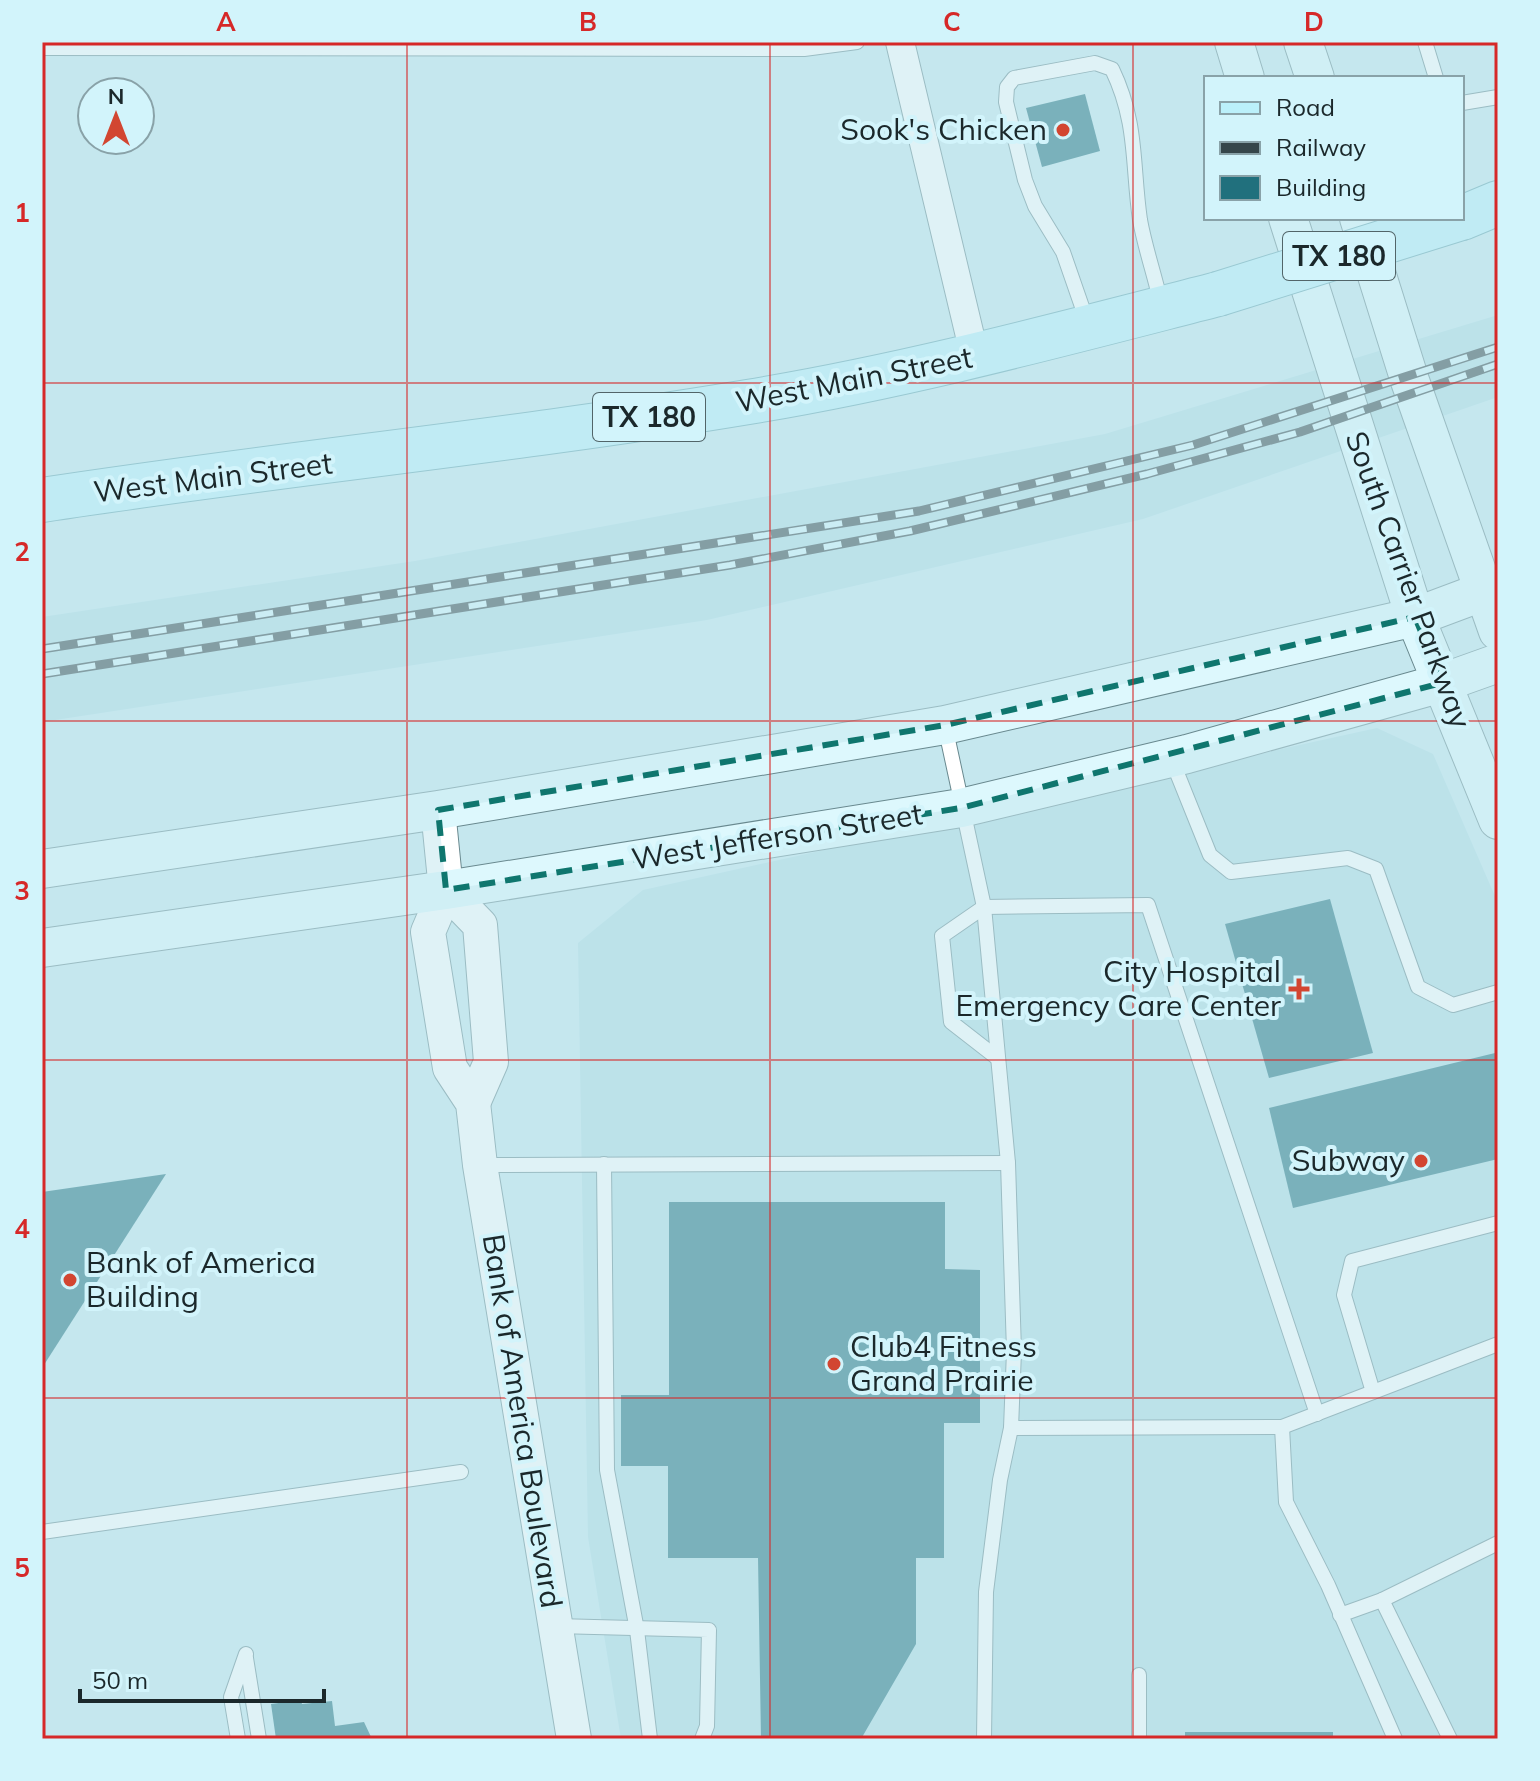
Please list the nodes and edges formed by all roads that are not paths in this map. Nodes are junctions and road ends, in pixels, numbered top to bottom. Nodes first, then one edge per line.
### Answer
1 (857, 42) edge
2 (900, 42) edge
3 (1234, 42) edge
4 (1303, 42) edge
5 (1425, 42) edge
6 (42, 48) edge
7 (1244, 76) edge
8 (1314, 76) edge
9 (1435, 76) edge
10 (1498, 97) edge
11 (1464, 103) edge
12 (1289, 220) edge
13 (1360, 220) edge
14 (1453, 220) edge
15 (1163, 308) junction
16 (1090, 327) junction
17 (975, 357) junction
18 (42, 500) edge
19 (1490, 589) edge
20 (1415, 617) junction
21 (1498, 631) edge
22 (1498, 663) edge
23 (1442, 683) junction
24 (945, 725) junction
25 (1171, 758) junction
26 (961, 808) junction
27 (438, 810) junction
28 (1498, 820) edge
29 (42, 869) edge
30 (446, 890) junction
31 (984, 907) junction
32 (42, 948) edge
33 (1498, 992) edge
34 (996, 1057) junction
35 (473, 1103) junction
36 (1008, 1163) junction
37 (604, 1164) junction
38 (480, 1165) junction
39 (1498, 1223) edge
40 (1498, 1344) edge
41 (1373, 1392) junction
42 (1317, 1414) junction
43 (1282, 1427) junction
44 (1011, 1428) junction
45 (461, 1472) dead end
46 (42, 1532) edge
47 (1498, 1543) edge
48 (1382, 1600) junction
49 (1340, 1615) junction
50 (556, 1626) junction
51 (637, 1630) junction
52 (1139, 1675) dead end
53 (238, 1739) edge
54 (259, 1739) edge
55 (574, 1739) edge
56 (650, 1739) edge
57 (702, 1739) edge
58 (984, 1739) edge
59 (1139, 1739) edge
60 (1395, 1739) edge
61 (1450, 1739) edge

1 - 6 lane
2 - 17 street
3 - 7 main road
4 - 8 main road
5 - 9 lane
10 - 11 lane
12 - 20 main road, South Carrier Parkway
13 - 19 main road
14 - 15 main road, West Main Street / TX 180, bridge
15 - 16 main road, West Main Street / TX 180
15 - 16 lane
16 - 17 main road, West Main Street / TX 180
17 - 18 main road, West Main Street / TX 180
19 - 20 main road
19 - 21 main road
20 - 23 main road, South Carrier Parkway
20 - 24 main road
22 - 23 main road, West Jefferson Street
23 - 25 main road, West Jefferson Street
23 - 28 main road, South Carrier Parkway
24 - 26 lane
24 - 27 main road
25 - 26 main road, West Jefferson Street
25 - 33 lane
26 - 30 main road, West Jefferson Street
26 - 31 lane
27 - 29 main road
27 - 30 street, Bank of America Boulevard
30 - 32 main road, West Jefferson Street
30 - 35 street, Bank of America Boulevard
30 - 35 street
31 - 34 lane
31 - 34 lane
31 - 42 lane
34 - 36 lane
35 - 38 street, Bank of America Boulevard
36 - 37 lane
36 - 44 lane
37 - 38 lane
37 - 51 lane
38 - 50 street, Bank of America Boulevard
39 - 41 lane
40 - 41 lane
41 - 42 lane
42 - 43 lane
43 - 44 lane
43 - 49 lane
44 - 58 lane
45 - 46 lane
47 - 48 lane
48 - 49 lane
48 - 61 lane
49 - 60 lane
50 - 51 lane
50 - 55 street, Bank of America Boulevard
51 - 56 lane
51 - 57 lane
52 - 59 lane
53 - 54 lane

